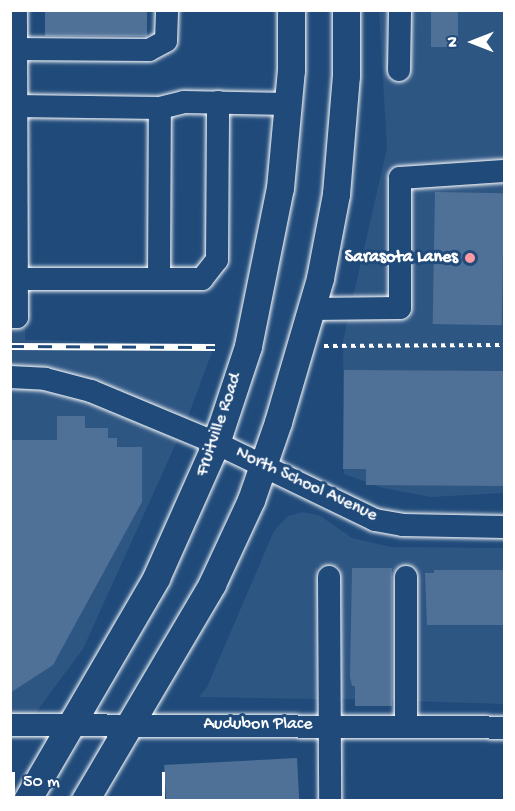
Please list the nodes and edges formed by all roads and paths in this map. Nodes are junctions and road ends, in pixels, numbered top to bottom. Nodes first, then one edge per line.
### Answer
1 (16, 10) edge
2 (167, 10) edge
3 (291, 10) edge
4 (346, 10) edge
5 (400, 10) edge
6 (13, 49) edge
7 (399, 70) dead end
8 (218, 102) junction
9 (289, 104) junction
10 (16, 106) junction
11 (160, 108) junction
12 (504, 171) edge
13 (13, 206) edge
14 (16, 279) junction
15 (159, 279) junction
16 (312, 309) junction
17 (14, 317) edge
18 (504, 345) edge
19 (302, 346) junction
20 (10, 377) edge
21 (216, 443) junction
22 (263, 466) junction
23 (504, 527) edge
24 (329, 577) dead end
25 (406, 577) dead end
26 (10, 725) edge
27 (73, 725) junction
28 (329, 725) junction
29 (129, 726) junction
30 (406, 726) junction
31 (504, 728) edge
32 (27, 801) edge
33 (85, 801) edge
34 (330, 801) edge

1 - 6 street
2 - 6 street
3 - 9 main road, Fruitville Road
4 - 16 main road
5 - 7 street
6 - 10 street
8 - 9 street
8 - 11 street
8 - 15 street
9 - 21 main road, Fruitville Road
10 - 11 street
10 - 13 street
11 - 15 street
12 - 16 street
13 - 14 street
14 - 15 street
14 - 17 street
16 - 19 main road
18 - 19 path
19 - 22 main road
20 - 21 street, North School Avenue
21 - 22 street, North School Avenue
21 - 27 main road, Fruitville Road
22 - 23 street, North School Avenue
22 - 29 main road
24 - 28 street
25 - 30 street
26 - 27 street, Audubon Place
27 - 29 street, Audubon Place
27 - 32 main road, Fruitville Road
28 - 29 street, Audubon Place
28 - 30 street, Audubon Place
28 - 34 street
29 - 33 main road
30 - 31 street, Audubon Place

